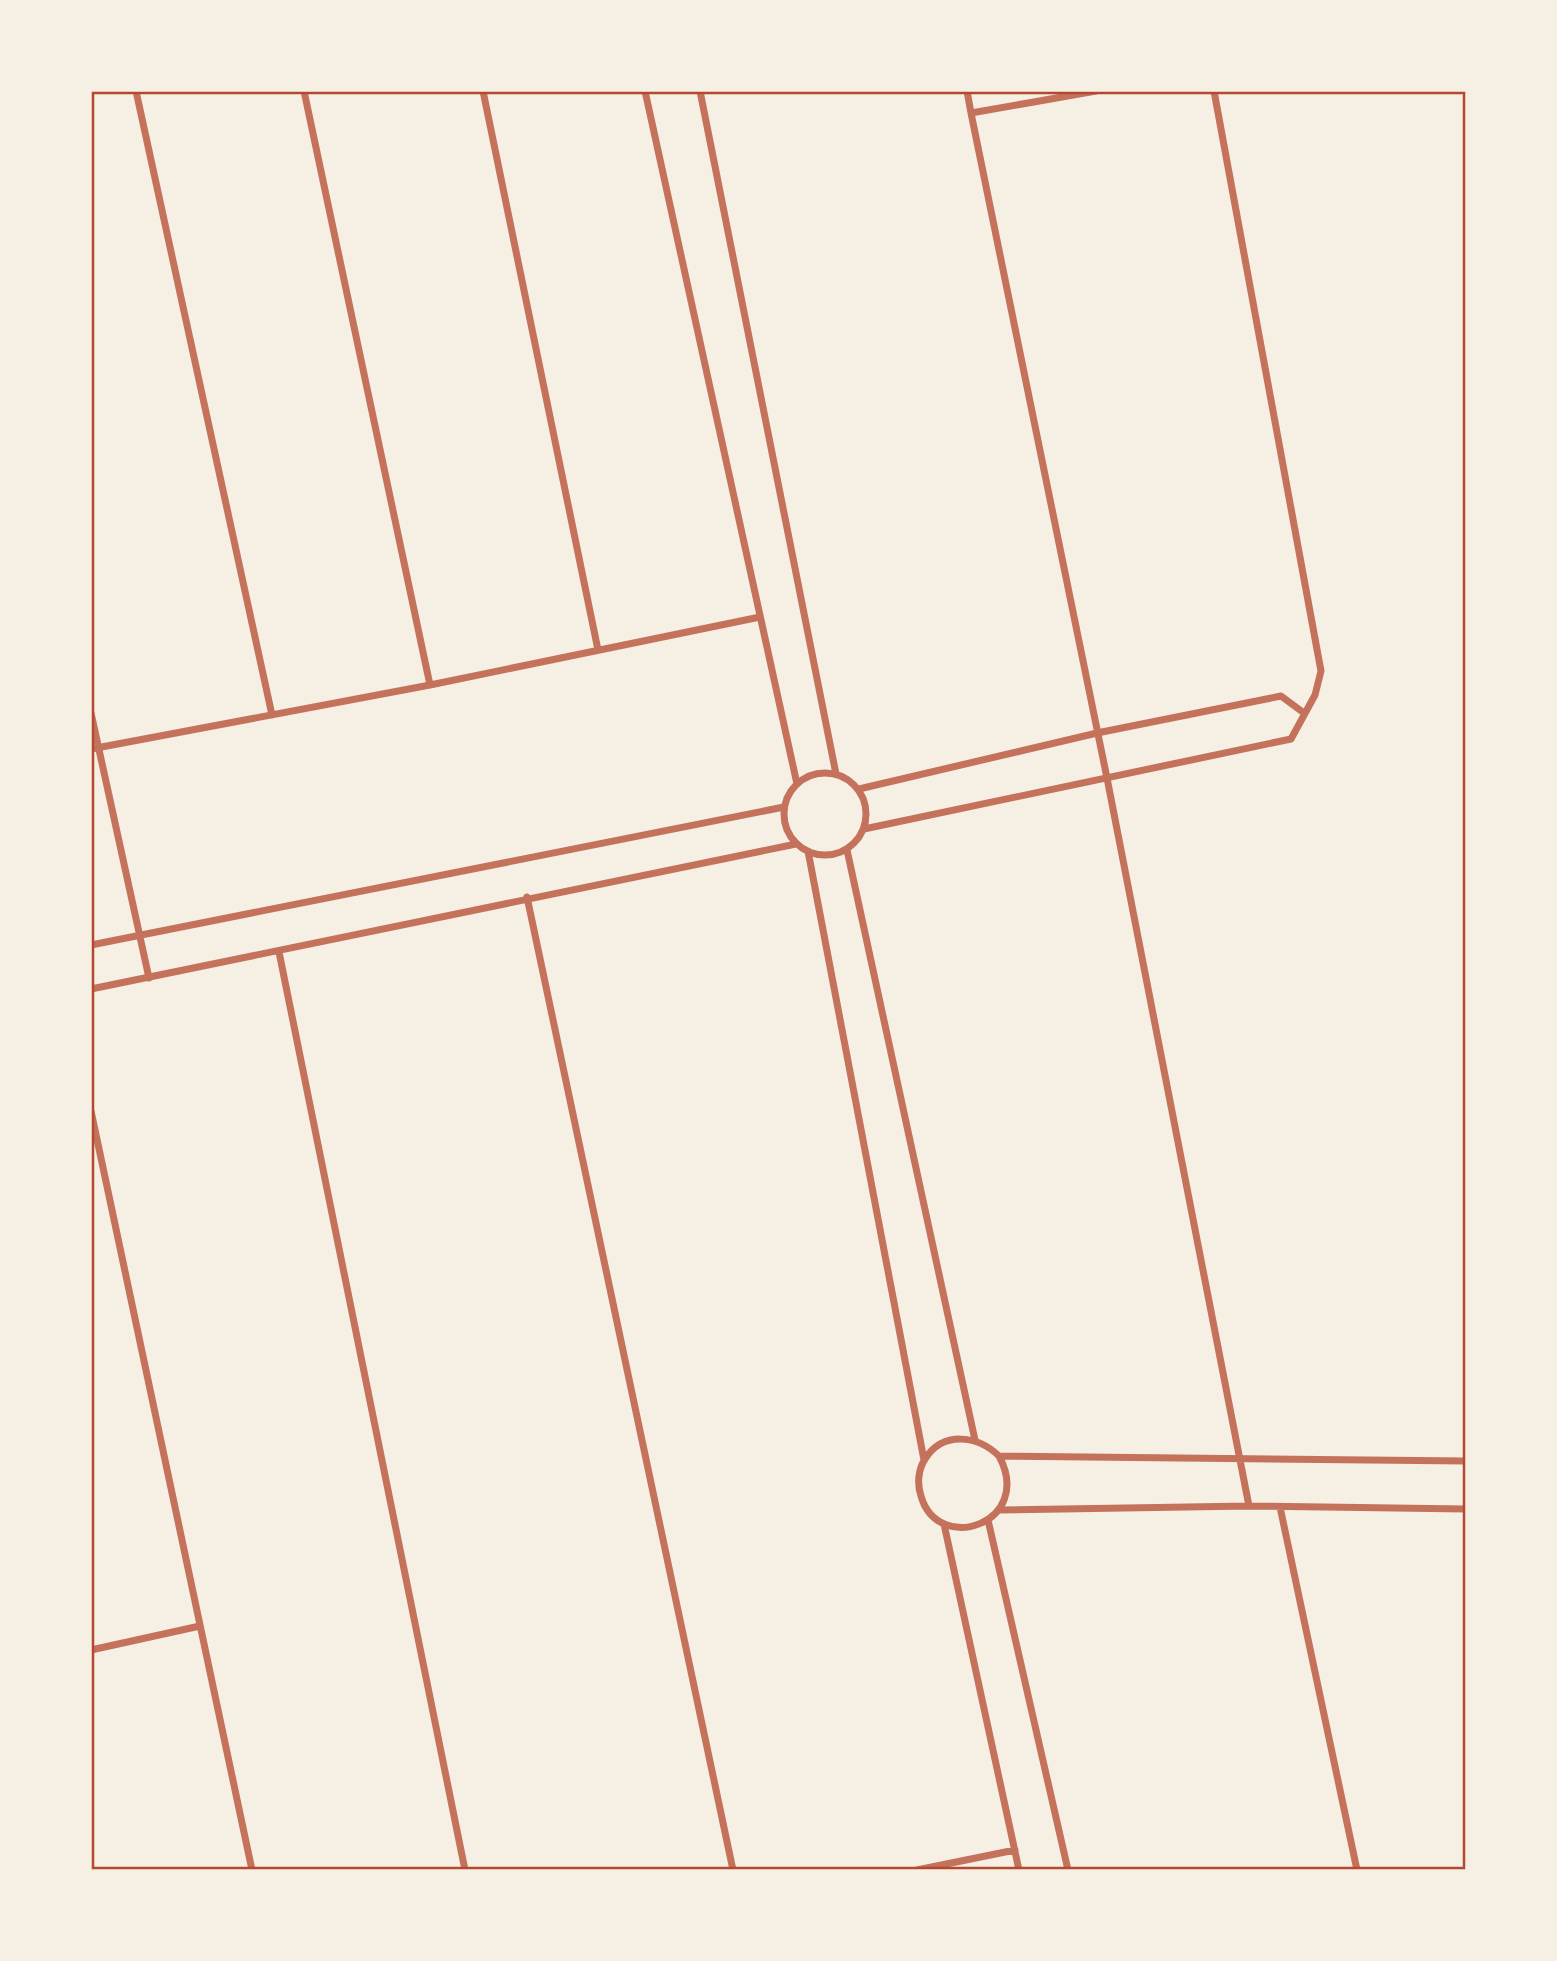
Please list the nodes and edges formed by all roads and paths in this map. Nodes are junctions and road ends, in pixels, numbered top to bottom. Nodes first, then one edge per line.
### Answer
1 (136, 91) edge
2 (304, 91) edge
3 (483, 91) edge
4 (645, 91) edge
5 (700, 91) edge
6 (967, 91) edge
7 (1096, 91) edge
8 (1214, 91) edge
9 (971, 113) junction
10 (760, 617) junction
11 (598, 650) junction
12 (429, 685) junction
13 (91, 713) edge
14 (1304, 713) junction
15 (272, 715) junction
16 (1097, 733) junction
17 (94, 748) edge
18 (836, 774) junction
19 (1107, 778) junction
20 (797, 784) junction
21 (859, 789) junction
22 (784, 807) junction
23 (864, 829) junction
24 (796, 844) junction
25 (847, 850) junction
26 (808, 851) junction
27 (527, 897) junction
28 (140, 934) junction
29 (91, 944) edge
30 (279, 952) junction
31 (149, 978) junction
32 (91, 989) edge
33 (91, 1111) edge
34 (975, 1440) junction
35 (999, 1456) junction
36 (1239, 1458) junction
37 (924, 1460) junction
38 (1466, 1461) edge
39 (1248, 1506) junction
40 (1280, 1507) junction
41 (1466, 1509) edge
42 (999, 1510) junction
43 (988, 1520) junction
44 (944, 1524) junction
45 (200, 1626) junction
46 (91, 1650) edge
47 (1015, 1850) junction
48 (252, 1870) edge
49 (465, 1870) edge
50 (733, 1870) edge
51 (917, 1870) edge
52 (1019, 1870) edge
53 (1068, 1870) edge
54 (1357, 1870) edge

1 - 15 street
2 - 12 street
3 - 11 street
4 - 10 street
5 - 18 street
6 - 9 street
7 - 9 street
8 - 14 street
9 - 16 street
10 - 11 street
10 - 20 street
11 - 12 street
12 - 15 street
13 - 17 street
14 - 16 street
14 - 19 street
15 - 17 street
16 - 19 street
16 - 21 street
17 - 28 street
18 - 20 street
18 - 21 street
19 - 23 street
19 - 36 street
20 - 22 street
21 - 23 street
22 - 24 street
22 - 28 street
23 - 25 street
24 - 26 street
24 - 27 street
25 - 26 street
25 - 34 street
26 - 37 street
27 - 30 street
27 - 50 street
28 - 29 street
28 - 31 street
30 - 31 street
30 - 49 street
31 - 32 street
33 - 45 street
34 - 35 street
34 - 37 street
35 - 36 street
35 - 42 street
36 - 38 street
36 - 39 street
37 - 44 street
39 - 40 street
39 - 42 street
40 - 41 street
40 - 54 street
42 - 43 street
43 - 44 street
43 - 53 street
44 - 47 street
45 - 46 street
45 - 48 street
47 - 51 street
47 - 52 street

